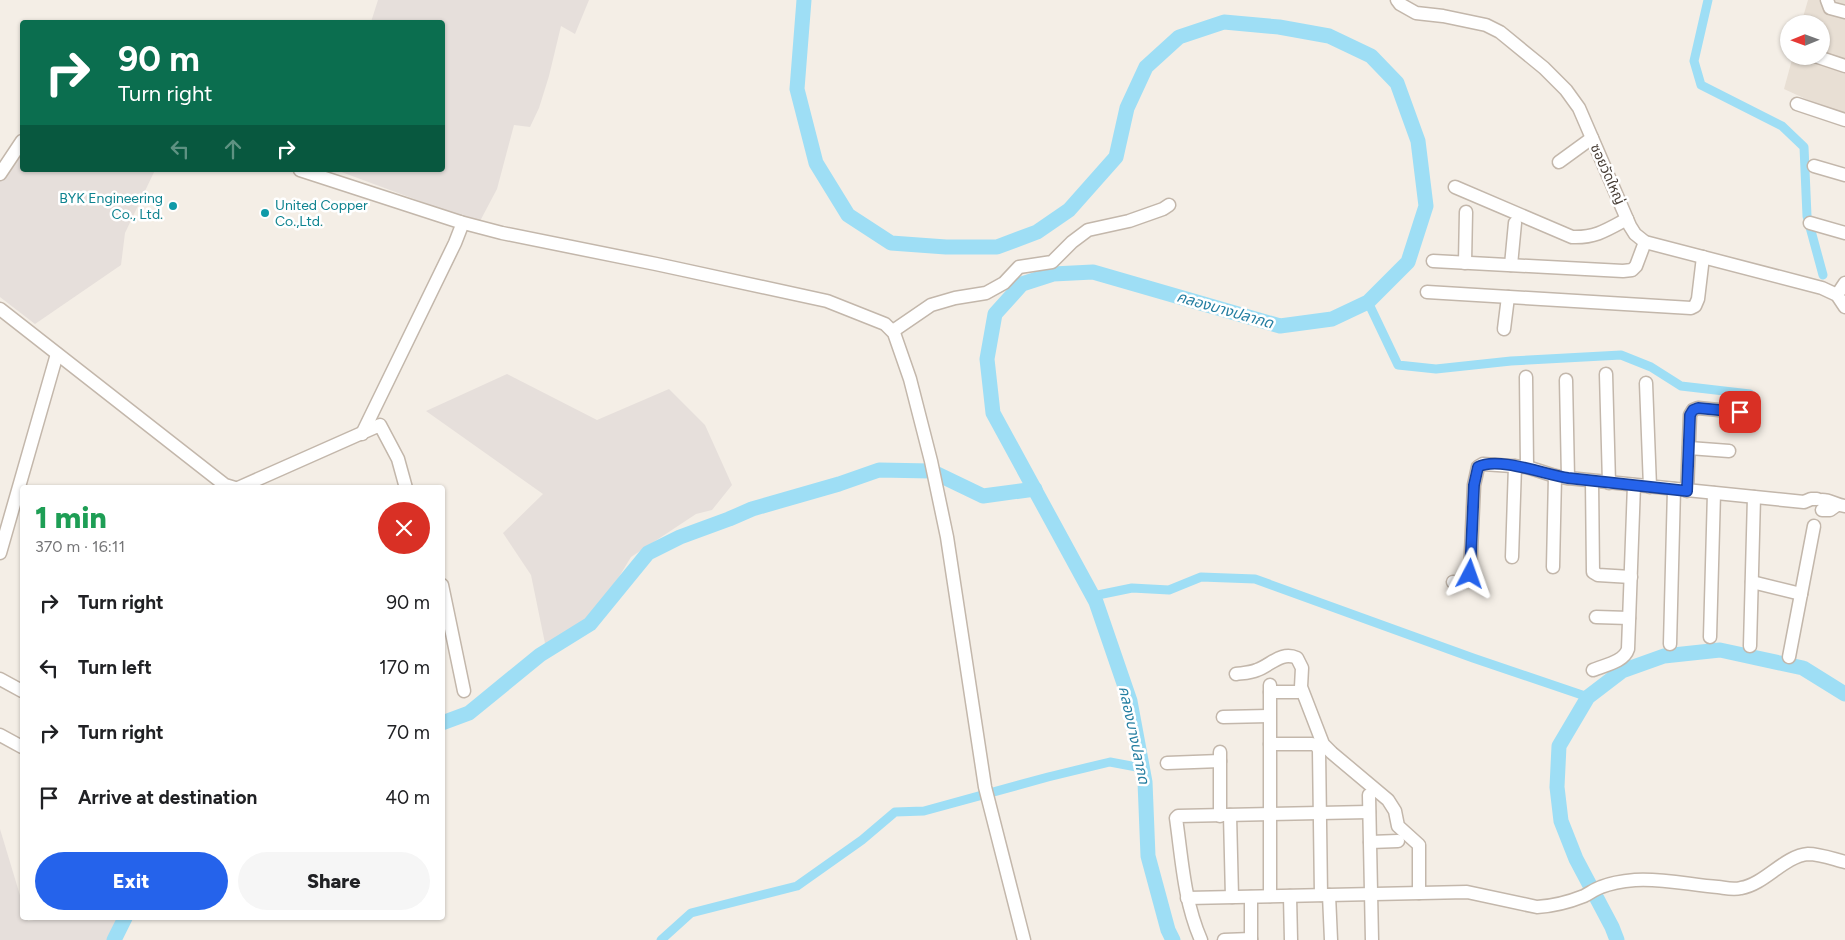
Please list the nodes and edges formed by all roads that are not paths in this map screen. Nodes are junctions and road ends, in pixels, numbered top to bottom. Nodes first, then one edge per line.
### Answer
1 (1396, 0) edge
2 (1827, 0) edge
3 (1845, 12) edge
4 (1830, 61) edge
5 (1845, 66) edge
6 (1797, 104) dead end
7 (1845, 120) edge
8 (1592, 138) junction
9 (20, 144) edge
10 (1559, 162) dead end
11 (1814, 166) dead end
12 (306, 172) edge
13 (0, 174) edge
14 (1845, 175) edge
15 (1455, 187) dead end
16 (1169, 206) dead end
17 (1466, 212) dead end
18 (1627, 219) junction
19 (460, 222) junction
20 (1515, 223) dead end
21 (1810, 223) dead end
22 (1845, 233) edge
23 (1645, 242) junction
24 (1703, 257) junction
25 (1433, 261) dead end
26 (1465, 263) junction
27 (1511, 265) junction
28 (1845, 283) edge
29 (1427, 292) dead end
30 (1837, 295) junction
31 (1508, 297) junction
32 (1845, 307) edge
33 (0, 308) edge
34 (1504, 329) dead end
35 (892, 331) junction
36 (58, 354) junction
37 (1606, 374) dead end
38 (1526, 377) dead end
39 (1566, 380) dead end
40 (1646, 383) dead end
41 (1740, 412) dead end
42 (362, 434) junction
43 (1689, 448) junction
44 (1729, 451) dead end
45 (1521, 466) junction
46 (1555, 476) junction
47 (1568, 478) junction
48 (1592, 481) junction
49 (1609, 483) junction
50 (228, 485) edge
51 (243, 485) edge
52 (405, 485) edge
53 (1634, 485) junction
54 (1650, 487) junction
55 (1674, 489) junction
56 (1687, 491) junction
57 (1714, 493) junction
58 (1754, 497) junction
59 (1841, 506) edge
60 (1814, 526) dead end
61 (0, 553) edge
62 (1512, 557) dead end
63 (1553, 567) dead end
64 (1631, 577) junction
65 (1453, 582) dead end
66 (1752, 582) junction
67 (1801, 594) junction
68 (445, 599) edge
69 (1596, 617) dead end
70 (1630, 618) junction
71 (1710, 637) dead end
72 (1670, 644) dead end
73 (1750, 646) dead end
74 (1789, 656) dead end
75 (1593, 670) dead end
76 (1236, 674) dead end
77 (0, 679) edge
78 (20, 690) edge
79 (464, 690) dead end
80 (1298, 692) dead end
81 (1269, 716) junction
82 (1223, 717) dead end
83 (0, 735) edge
84 (1270, 744) junction
85 (20, 746) edge
86 (1167, 762) dead end
87 (1369, 795) dead end
88 (1369, 812) junction
89 (1271, 814) junction
90 (1321, 814) junction
91 (1225, 816) junction
92 (1398, 841) dead end
93 (1370, 842) junction
94 (1845, 862) edge
95 (1419, 893) junction
96 (1371, 894) junction
97 (1325, 895) junction
98 (1270, 896) junction
99 (1290, 896) junction
100 (1232, 897) junction
101 (1251, 897) junction
102 (1187, 898) junction
103 (1024, 940) edge
104 (1201, 940) edge
105 (1224, 940) edge
106 (1251, 940) edge
107 (1291, 940) edge
108 (1331, 940) edge
109 (1372, 940) edge

1 - 8 street, ซอยวัดใหญ่
2 - 3 street
4 - 5 street
6 - 7 street
8 - 10 street
8 - 18 street, ซอยวัดใหญ่
9 - 13 street
11 - 14 street
12 - 19 street
15 - 18 street
16 - 35 street
17 - 26 street
18 - 23 street, ซอยวัดใหญ่
19 - 35 street
19 - 42 street
20 - 27 street
21 - 22 street
23 - 24 street
23 - 27 street
24 - 30 street
24 - 31 street
25 - 26 street
26 - 27 street
28 - 30 street
29 - 31 street
30 - 32 street
31 - 34 street
33 - 36 street
35 - 103 street
36 - 50 street
36 - 61 street
37 - 49 street
38 - 45 street
39 - 47 street
40 - 54 street
41 - 43 street
42 - 51 street
42 - 52 street
43 - 44 street
43 - 56 street
45 - 46 street
45 - 62 street
45 - 65 street
46 - 47 street
46 - 63 street
47 - 48 street
48 - 49 street
48 - 64 street
49 - 53 street
53 - 54 street
53 - 64 street
54 - 55 street
55 - 56 street
55 - 72 street
56 - 57 street
57 - 58 street
57 - 71 street
58 - 59 street
58 - 66 street
60 - 67 street
64 - 70 street
66 - 67 street
66 - 73 street
67 - 74 street
68 - 79 street
69 - 70 street
70 - 75 street
76 - 95 street
77 - 78 street
80 - 81 street
81 - 82 street
81 - 84 street
83 - 85 street
84 - 89 street
84 - 90 street
86 - 91 street
87 - 88 street
88 - 90 street
88 - 93 street
89 - 90 street
89 - 91 street
89 - 98 street
90 - 97 street
91 - 100 street
91 - 102 street
92 - 93 street
93 - 96 street
94 - 95 street
95 - 96 street
96 - 97 street
96 - 109 street
97 - 99 street
97 - 108 street
98 - 99 street
98 - 101 street
99 - 107 street
100 - 101 street
100 - 102 street
101 - 106 street
102 - 104 street
105 - 106 street

